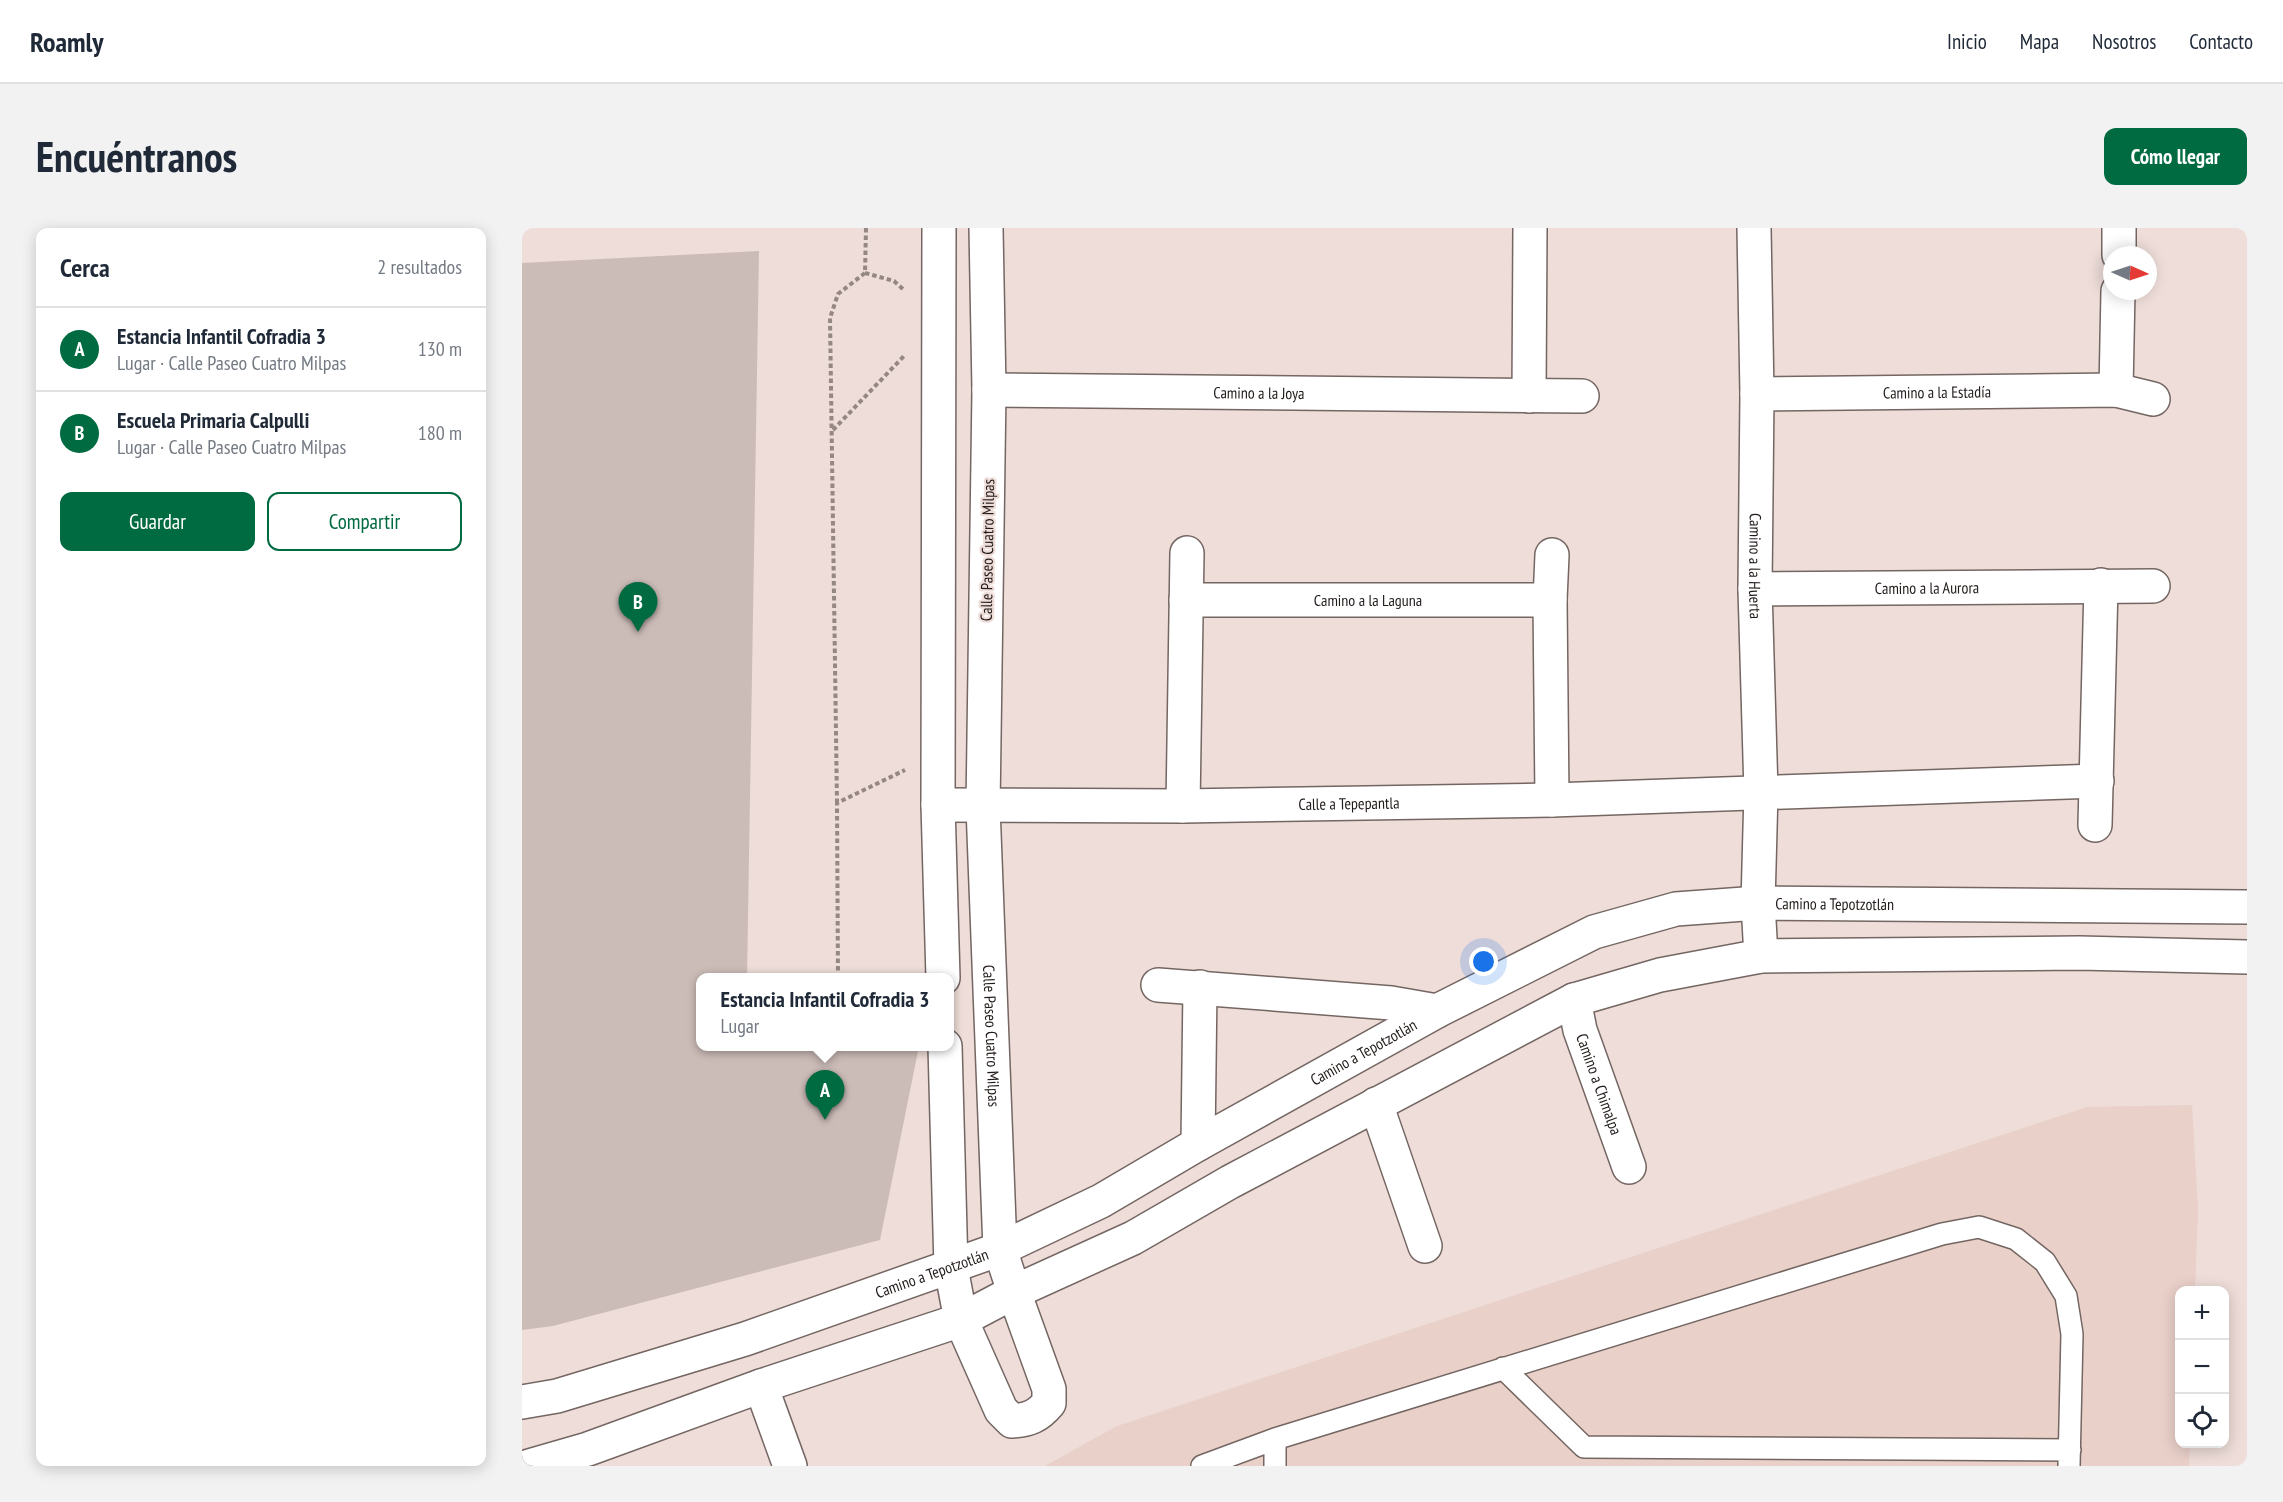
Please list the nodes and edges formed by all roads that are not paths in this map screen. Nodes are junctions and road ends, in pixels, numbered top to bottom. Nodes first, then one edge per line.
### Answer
1 (939, 228) edge
2 (986, 228) edge
3 (1530, 228) edge
4 (1754, 228) edge
5 (2119, 228) edge
6 (2119, 246) edge
7 (2118, 300) edge
8 (989, 390) junction
9 (2116, 390) junction
10 (1757, 394) junction
11 (1529, 396) junction
12 (1582, 396) dead end
13 (2153, 399) dead end
14 (1186, 553) dead end
15 (1552, 555) dead end
16 (2102, 585) junction
17 (2153, 586) dead end
18 (1755, 589) junction
19 (1186, 600) junction
20 (1550, 600) junction
21 (2097, 781) junction
22 (1761, 792) junction
23 (1552, 800) junction
24 (938, 806) junction
25 (1183, 806) junction
26 (983, 807) junction
27 (2094, 825) dead end
28 (1758, 903) junction
29 (2247, 907) edge
30 (1761, 956) junction
31 (2247, 957) edge
32 (943, 973) edge
33 (1158, 985) dead end
34 (1200, 987) junction
35 (1574, 1000) junction
36 (1437, 1011) junction
37 (945, 1051) edge
38 (1376, 1104) junction
39 (1198, 1144) junction
40 (1629, 1167) dead end
41 (1425, 1246) dead end
42 (1000, 1249) junction
43 (951, 1268) junction
44 (1014, 1292) junction
45 (961, 1320) junction
46 (1503, 1368) junction
47 (762, 1386) junction
48 (522, 1402) edge
49 (1275, 1439) junction
50 (591, 1458) edge
51 (2069, 1458) edge
52 (529, 1466) edge
53 (790, 1466) edge
54 (1202, 1466) edge
55 (1275, 1466) edge

1 - 24 street
2 - 8 street, Calle Paseo Cuatro Milpas
3 - 11 street
4 - 10 street, Camino a la Huerta
5 - 6 street
7 - 9 street
8 - 11 street, Camino a la Joya
8 - 26 street, Calle Paseo Cuatro Milpas
9 - 10 street, Camino a la Estadía
9 - 13 street, Camino a la Estadía
10 - 18 street, Camino a la Huerta
11 - 12 street, Camino a la Joya
14 - 19 street
15 - 20 street
16 - 17 street, Camino a la Aurora
16 - 18 street, Camino a la Aurora
16 - 21 street
18 - 22 street, Camino a la Huerta
19 - 20 street, Camino a la Laguna
19 - 25 street
20 - 23 street
21 - 22 street
21 - 27 street
22 - 23 street, Calle a Tepepantla
22 - 28 street, Camino a la Huerta
23 - 25 street, Calle a Tepepantla
24 - 26 street, Calle a Tepepantla
24 - 32 street
25 - 26 street, Calle a Tepepantla
26 - 42 street, Calle Paseo Cuatro Milpas
28 - 29 street, Camino a Tepotzotlán
28 - 30 street, Camino a la Huerta
28 - 36 street, Camino a Tepotzotlán
30 - 31 street
30 - 35 street
33 - 34 street
34 - 36 street
34 - 39 street
35 - 38 street
35 - 40 street, Camino a Chimalpa
36 - 39 street, Camino a Tepotzotlán
37 - 43 street, Calle Paseo Cuatro Milpas
38 - 41 street
38 - 44 street
39 - 42 street, Camino a Tepotzotlán
42 - 43 street, Camino a Tepotzotlán
42 - 44 street, Calle Paseo Cuatro Milpas
43 - 45 street, Calle Paseo Cuatro Milpas
43 - 48 street, Camino a Tepotzotlán
44 - 45 street
44 - 45 street, Calle Paseo Cuatro Milpas
45 - 47 street
46 - 49 lane
46 - 51 lane
46 - 51 lane
47 - 50 street
47 - 53 street
49 - 54 lane
49 - 55 lane
50 - 52 street

